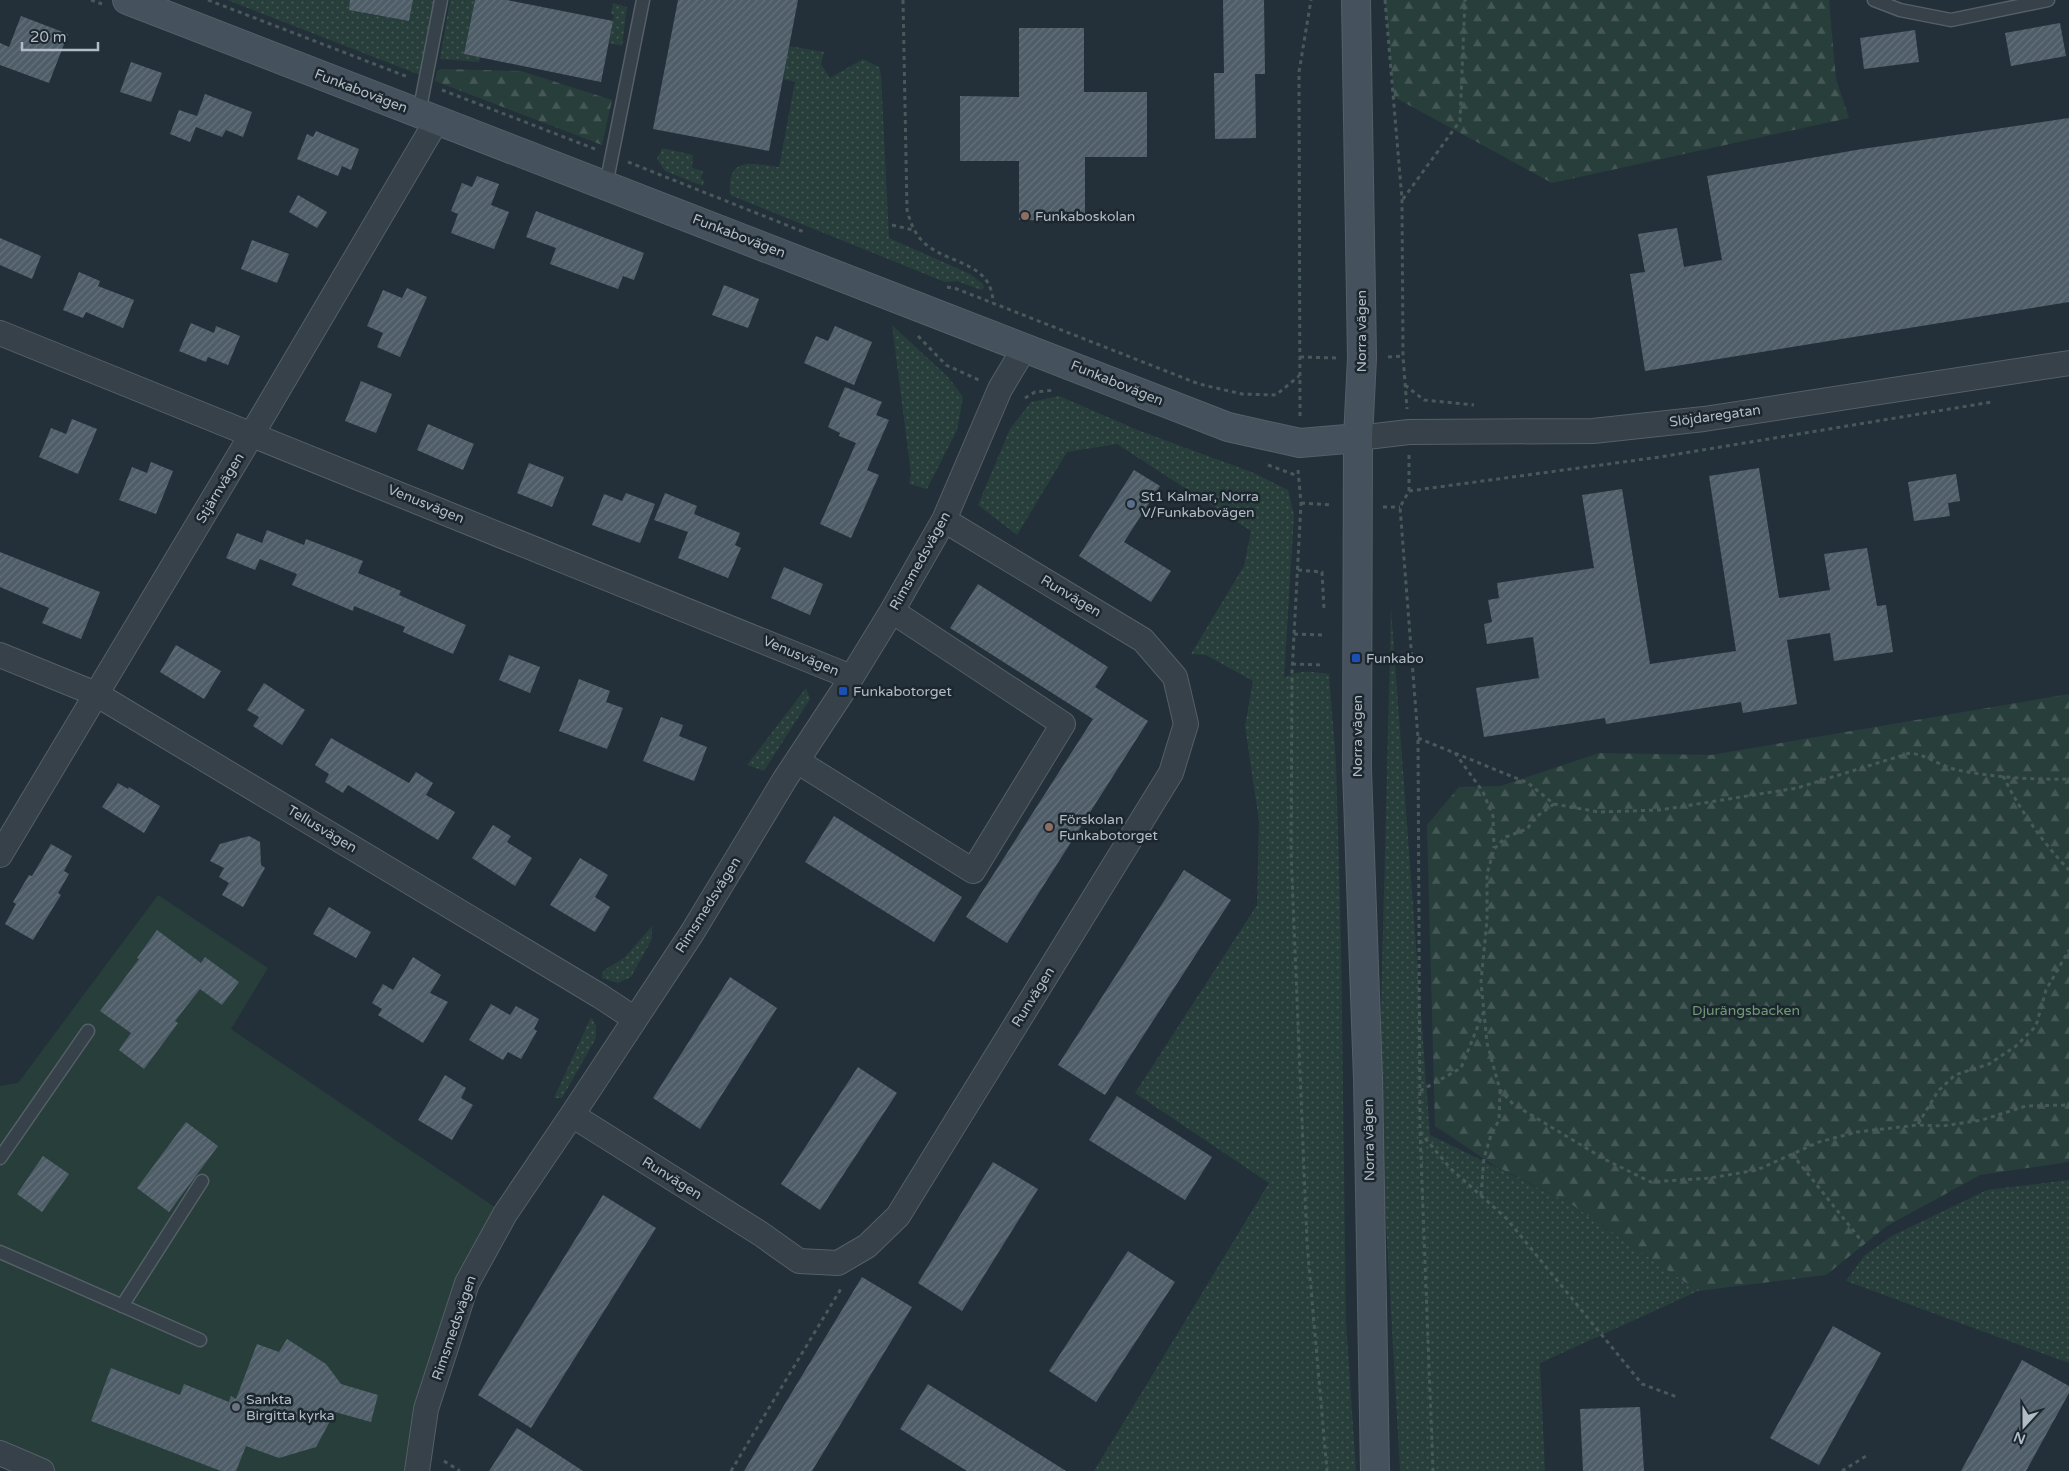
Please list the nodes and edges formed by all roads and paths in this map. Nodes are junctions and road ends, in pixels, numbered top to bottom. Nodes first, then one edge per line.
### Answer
1 (127, 0) edge
2 (208, 0) edge
3 (441, 0) edge
4 (643, 0) edge
5 (904, 0) edge
6 (1311, 0) edge
7 (1356, 0) edge
8 (1386, 0) edge
9 (1465, 0) edge
10 (1874, 0) edge
11 (2048, 0) edge
12 (424, 83) junction
13 (428, 116) junction
14 (612, 156) junction
15 (606, 185) junction
16 (1402, 199) junction
17 (892, 225) dead end
18 (913, 230) junction
19 (806, 232) dead end
20 (944, 287) dead end
21 (993, 303) junction
22 (0, 333) edge
23 (1025, 347) junction
24 (2069, 363) edge
25 (1405, 385) junction
26 (2001, 401) dead end
27 (1407, 402) dead end
28 (1481, 406) dead end
29 (252, 434) junction
30 (1358, 438) junction
31 (1298, 476) dead end
32 (944, 520) junction
33 (1298, 570) junction
34 (1324, 609) dead end
35 (892, 612) junction
36 (1294, 634) junction
37 (1324, 635) dead end
38 (0, 655) edge
39 (1292, 664) junction
40 (1324, 665) dead end
41 (852, 677) junction
42 (96, 694) junction
43 (1418, 738) junction
44 (1455, 752) junction
45 (797, 761) junction
46 (2003, 776) junction
47 (2069, 779) edge
48 (1554, 804) junction
49 (1494, 849) junction
50 (0, 855) edge
51 (2069, 870) edge
52 (2069, 950) edge
53 (1484, 1011) junction
54 (635, 1019) junction
55 (88, 1031) dead end
56 (1500, 1090) junction
57 (1420, 1091) junction
58 (2069, 1105) edge
59 (572, 1115) junction
60 (1918, 1125) junction
61 (1420, 1131) junction
62 (1792, 1154) junction
63 (0, 1158) edge
64 (202, 1181) dead end
65 (1481, 1196) junction
66 (1864, 1244) dead end
67 (867, 1246) junction
68 (0, 1252) edge
69 (122, 1306) junction
70 (200, 1340) dead end
71 (1677, 1397) dead end
72 (0, 1453) edge
73 (1866, 1456) dead end
74 (42, 1471) edge
75 (416, 1471) edge
76 (731, 1471) edge
77 (1327, 1471) edge
78 (1375, 1471) edge
79 (1433, 1471) edge
80 (1842, 1471) edge

1 - 13 main road, Funkabovägen
2 - 12 path
3 - 12 lane
4 - 14 lane
5 - 18 path
6 - 21 path
7 - 30 main road, Norra vägen
8 - 16 path
9 - 16 path
10 - 11 lane
12 - 13 lane
12 - 14 path
13 - 15 main road, Funkabovägen
13 - 29 street, Stjärnvägen
14 - 15 lane
14 - 19 path
15 - 23 main road, Funkabovägen
16 - 25 path
17 - 18 path
18 - 21 path
20 - 21 path
22 - 29 street, Venusvägen
23 - 30 main road, Funkabovägen
23 - 32 street, Rimsmedsvägen
24 - 30 street, Slöjdaregatan
25 - 27 path
25 - 28 path
26 - 43 path
29 - 41 street, Venusvägen
29 - 42 street, Stjärnvägen
30 - 78 main road, Norra vägen
31 - 33 path
32 - 35 street, Rimsmedsvägen
32 - 67 street, Runvägen
33 - 34 path
33 - 36 path
35 - 41 street, Rimsmedsvägen
35 - 45 street
36 - 37 path
36 - 39 path
38 - 42 street, Tellusvägen
39 - 40 path
39 - 77 path
41 - 45 street, Rimsmedsvägen
42 - 50 street, Stjärnvägen
42 - 54 street, Tellusvägen
43 - 44 path
43 - 57 path
44 - 48 path
44 - 49 path
45 - 54 street, Rimsmedsvägen
46 - 47 path
46 - 48 path
46 - 51 path
48 - 49 path
49 - 53 path
52 - 60 path
53 - 56 path
53 - 57 path
54 - 59 street, Rimsmedsvägen
55 - 63 lane
56 - 62 path
56 - 65 path
57 - 61 path
58 - 60 path
59 - 67 street, Runvägen
59 - 75 street, Rimsmedsvägen
60 - 62 path
61 - 65 path
61 - 79 path
62 - 66 path
64 - 69 lane
65 - 71 path
67 - 76 path
68 - 69 lane
69 - 70 lane
72 - 74 street
73 - 80 path

